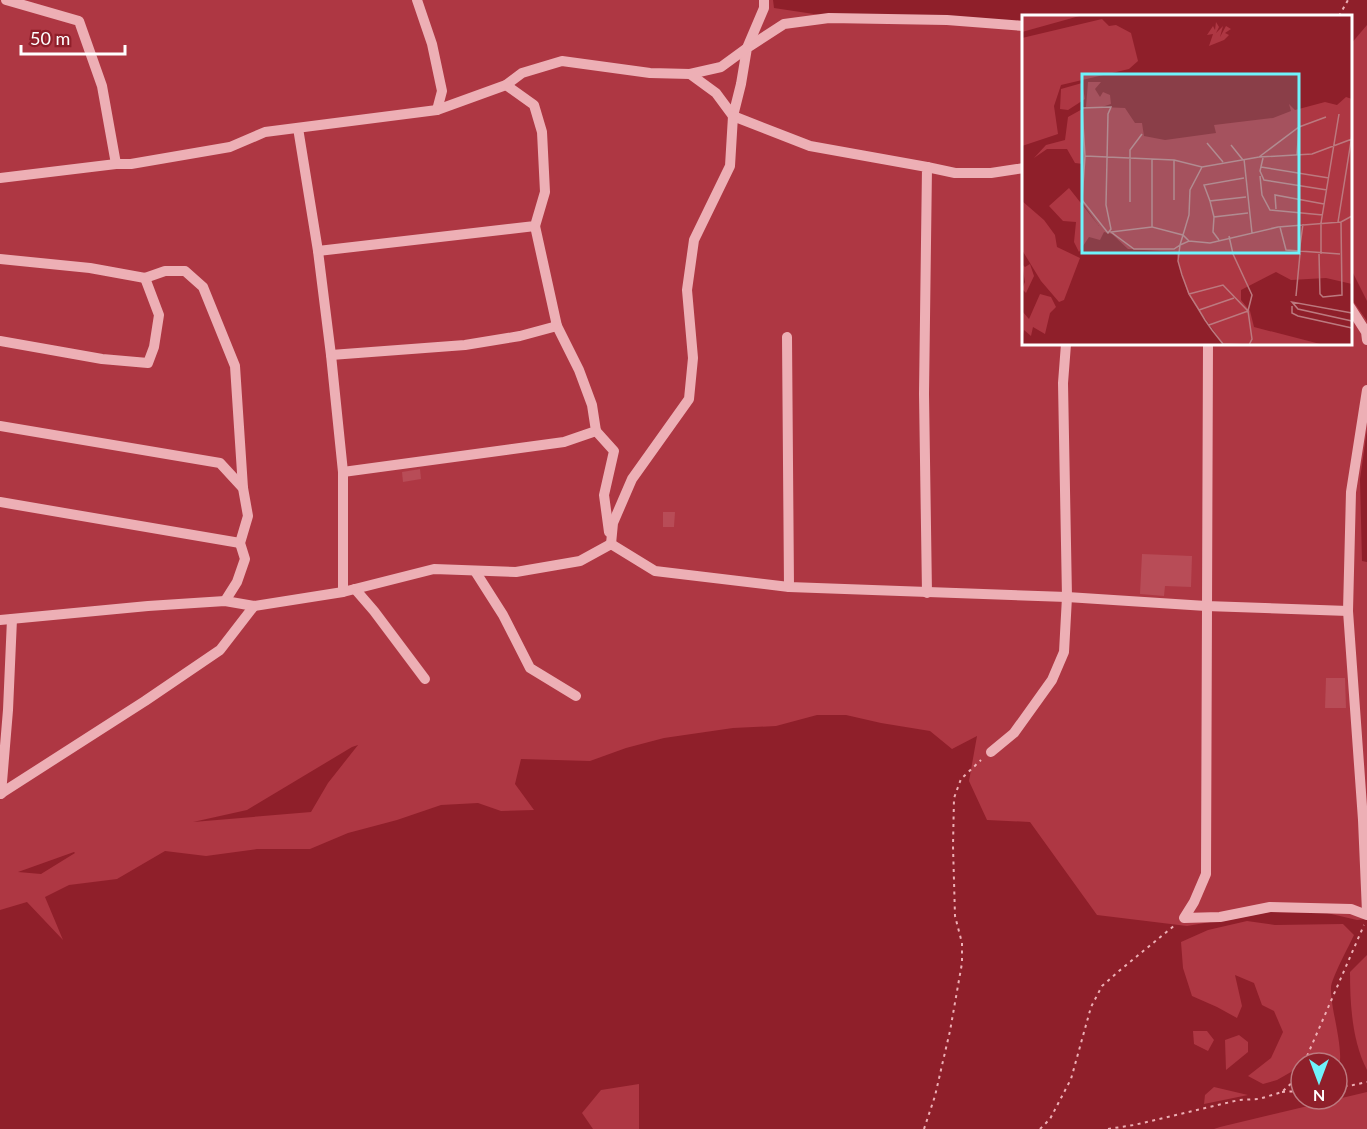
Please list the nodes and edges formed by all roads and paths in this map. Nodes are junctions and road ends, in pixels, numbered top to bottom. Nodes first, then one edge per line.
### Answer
1 (6, 0) edge
2 (417, 0) edge
3 (764, 0) edge
4 (1348, 0) edge
5 (1340, 15) edge
6 (1022, 26) edge
7 (747, 48) junction
8 (690, 74) junction
9 (506, 85) junction
10 (438, 110) junction
11 (733, 116) junction
12 (298, 128) junction
13 (116, 164) junction
14 (927, 167) junction
15 (1022, 168) edge
16 (0, 178) edge
17 (535, 226) junction
18 (318, 251) junction
19 (0, 259) edge
20 (145, 278) junction
21 (1352, 310) edge
22 (557, 326) junction
23 (787, 337) dead end
24 (1367, 340) edge
25 (0, 341) edge
26 (1066, 345) edge
27 (1208, 345) edge
28 (331, 355) junction
29 (1367, 390) edge
30 (0, 426) edge
31 (596, 431) junction
32 (344, 472) junction
33 (243, 488) junction
34 (0, 502) edge
35 (240, 543) junction
36 (611, 544) junction
37 (475, 571) junction
38 (789, 587) junction
39 (355, 589) junction
40 (343, 592) junction
41 (927, 592) junction
42 (1067, 597) junction
43 (225, 601) junction
44 (254, 606) junction
45 (1206, 606) junction
46 (1348, 611) junction
47 (12, 619) junction
48 (0, 620) edge
49 (425, 679) dead end
50 (576, 696) dead end
51 (991, 752) joint
52 (1, 794) edge
53 (1366, 917) edge
54 (1184, 918) junction
55 (1309, 1051) edge
56 (1367, 1082) edge
57 (1289, 1085) edge
58 (1349, 1086) edge
59 (1282, 1092) junction
60 (1289, 1092) edge
61 (924, 1129) edge
62 (1040, 1129) edge
63 (1108, 1129) edge

1 - 13 lane
2 - 10 lane
3 - 7 lane
4 - 5 path
6 - 7 lane
7 - 8 lane
7 - 11 lane
8 - 9 lane
8 - 11 lane
9 - 10 lane
9 - 17 lane
10 - 12 lane
11 - 14 lane
11 - 36 lane
12 - 13 lane
12 - 18 lane
13 - 16 lane
14 - 15 lane
14 - 41 lane
17 - 18 lane
17 - 22 lane
18 - 28 lane
19 - 20 lane
20 - 25 lane
20 - 33 lane
21 - 24 lane
22 - 28 lane
22 - 31 lane
23 - 38 lane
26 - 42 lane
27 - 45 lane
28 - 32 lane
29 - 46 lane
30 - 33 lane
31 - 32 lane
31 - 36 lane
32 - 40 lane
33 - 35 lane
34 - 35 lane
35 - 43 lane
36 - 37 lane
36 - 38 lane
37 - 39 lane
37 - 50 lane
38 - 41 lane
39 - 40 lane
39 - 49 lane
40 - 44 lane
41 - 42 lane
42 - 45 lane
42 - 51 lane
43 - 44 lane
43 - 47 lane
44 - 52 lane
45 - 46 lane
45 - 54 lane
46 - 53 lane
47 - 48 lane
47 - 52 lane
51 - 61 path
53 - 54 lane
53 - 55 path
54 - 62 path
56 - 58 path
57 - 59 path
59 - 60 path
59 - 63 path

